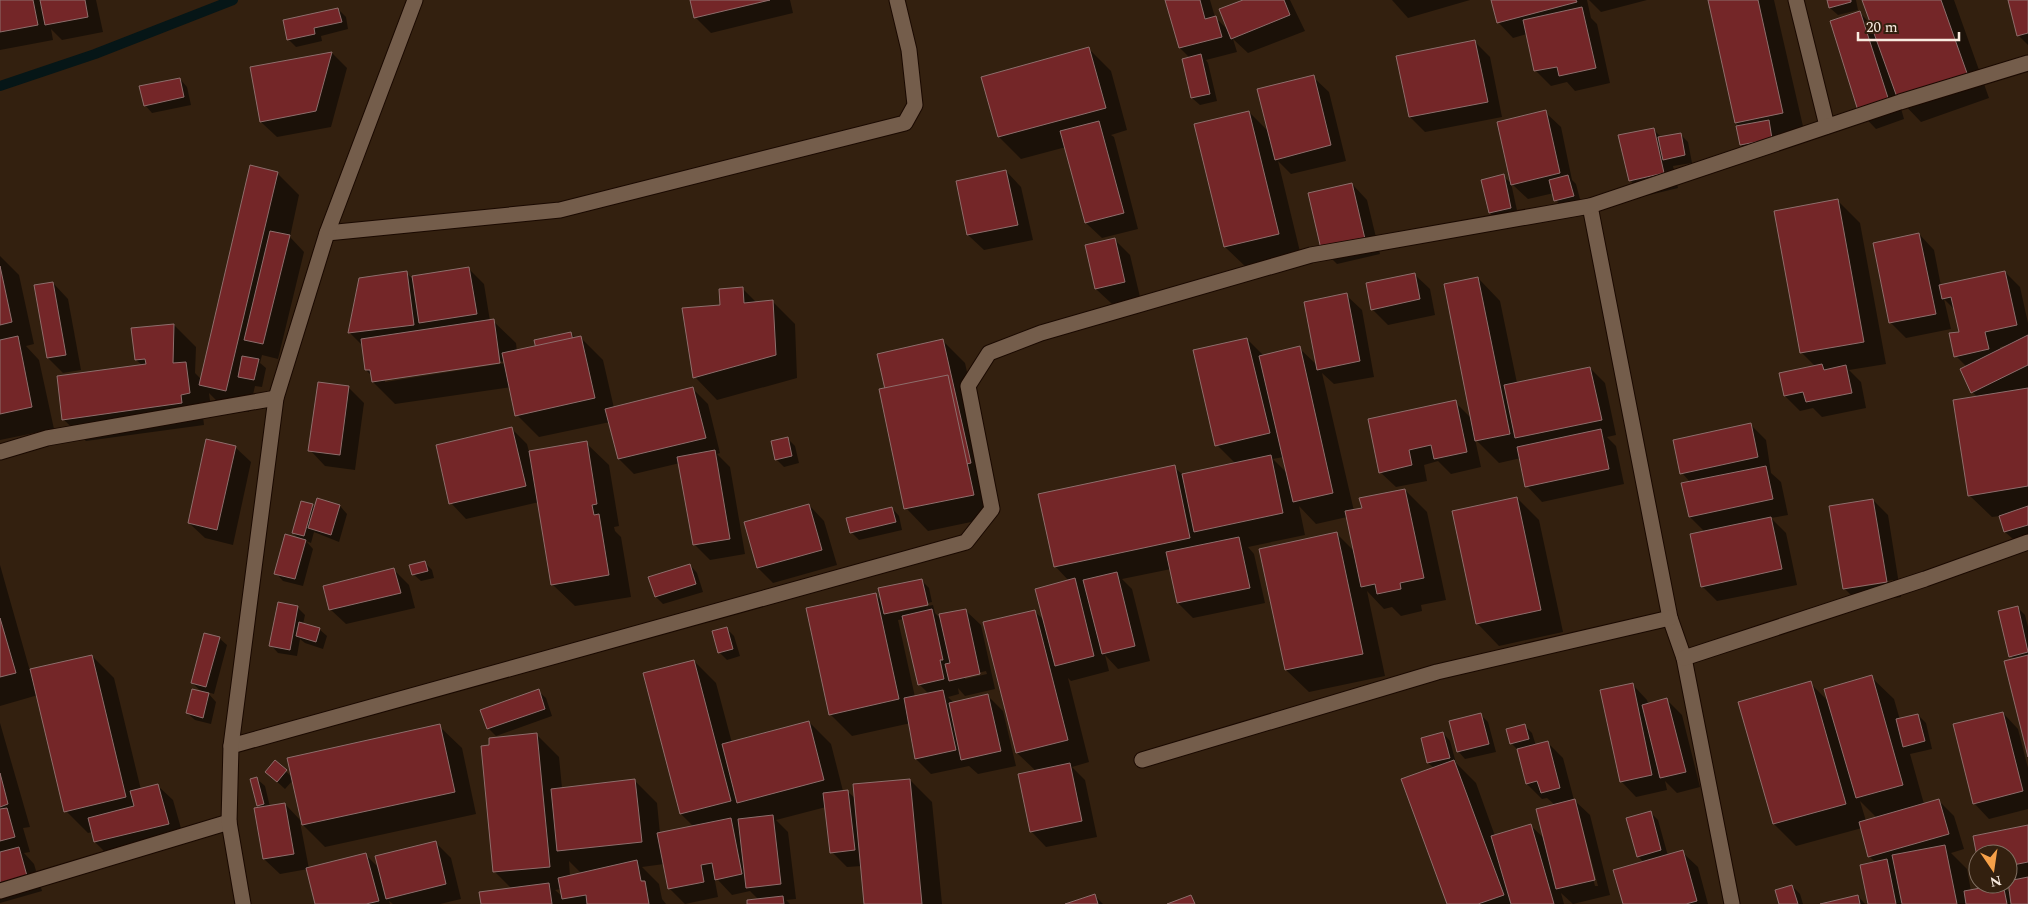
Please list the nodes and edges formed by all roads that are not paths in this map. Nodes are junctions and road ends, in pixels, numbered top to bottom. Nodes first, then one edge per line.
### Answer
1 (415, 0) edge
2 (897, 0) edge
3 (1796, 0) edge
4 (2028, 63) edge
5 (1827, 126) junction
6 (1590, 206) junction
7 (327, 233) junction
8 (276, 398) junction
9 (0, 452) edge
10 (2028, 542) edge
11 (1670, 618) junction
12 (1684, 658) junction
13 (231, 746) junction
14 (1142, 760) dead end
15 (229, 822) junction
16 (0, 891) edge
17 (243, 904) edge
18 (1732, 904) edge

1 - 7 street
2 - 7 street
3 - 5 street
4 - 5 street
5 - 6 street
6 - 11 street
6 - 13 street
7 - 8 street
8 - 9 street
8 - 13 street
10 - 12 street
11 - 12 street
11 - 14 street
12 - 18 street
13 - 15 street
15 - 16 street
15 - 17 street

